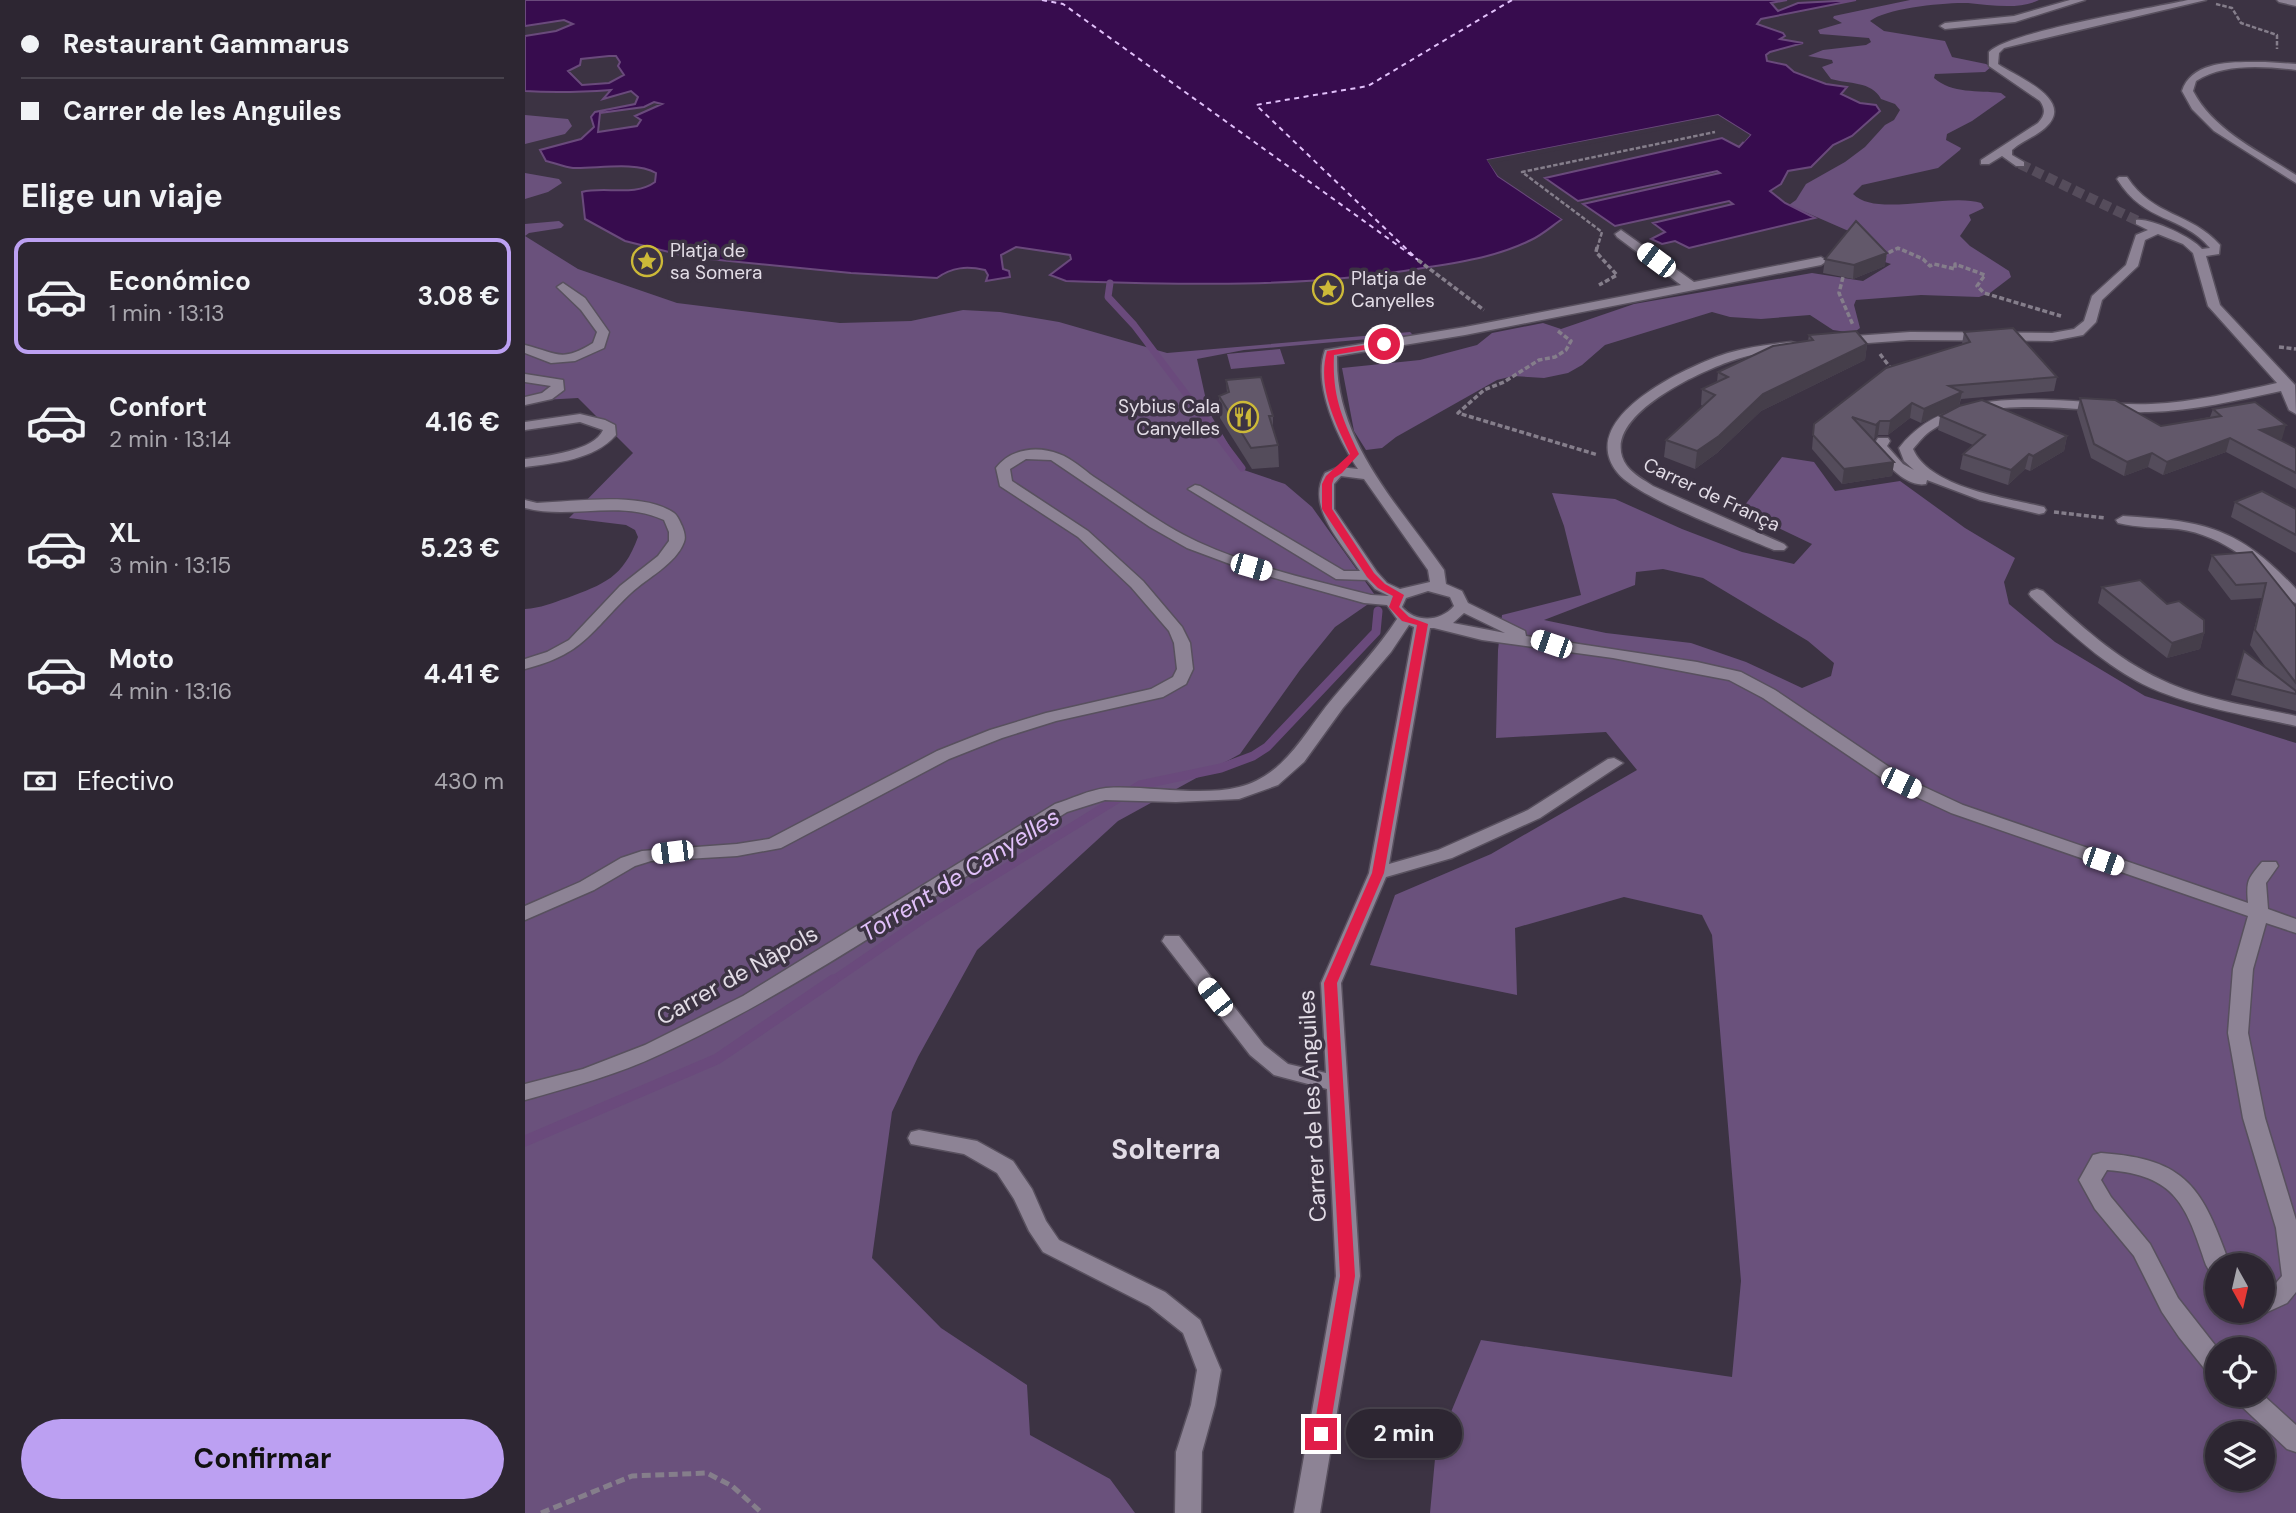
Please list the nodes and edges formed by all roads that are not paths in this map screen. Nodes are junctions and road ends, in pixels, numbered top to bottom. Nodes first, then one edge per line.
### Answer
1 (2080, 0) edge
2 (2201, 0) edge
3 (2282, 0) edge
4 (2296, 3) edge
5 (2015, 19) junction
6 (1945, 26) dead end
7 (2001, 46) junction
8 (2296, 66) edge
9 (2005, 149) junction
10 (1985, 162) dead end
11 (2019, 164) tunnel mouth
12 (2123, 179) dead end
13 (2296, 180) edge
14 (2140, 222) tunnel mouth
15 (2156, 230) junction
16 (1621, 234) dead end
17 (2200, 253) junction
18 (1821, 261) dead end
19 (563, 287) dead end
20 (1692, 287) junction
21 (1826, 342) edge
22 (1804, 344) edge
23 (525, 349) edge
24 (525, 378) edge
25 (2288, 385) junction
26 (525, 401) edge
27 (2296, 410) edge
28 (525, 426) edge
29 (1883, 441) dead end
30 (1354, 454) junction
31 (525, 463) edge
32 (1339, 471) junction
33 (1369, 475) junction
34 (1195, 489) dead end
35 (1965, 490) junction
36 (525, 504) edge
37 (2039, 510) dead end
38 (2123, 520) dead end
39 (1779, 547) dead end
40 (1371, 575) junction
41 (1438, 587) junction
42 (2037, 594) dead end
43 (1397, 598) junction
44 (2296, 598) edge
45 (1462, 606) junction
46 (1421, 622) junction
47 (1551, 644) junction
48 (525, 664) edge
49 (2296, 721) edge
50 (1614, 763) dead end
51 (2269, 866) dead end
52 (1378, 873) junction
53 (525, 914) edge
54 (2259, 914) junction
55 (2296, 926) edge
56 (1172, 941) dead end
57 (1335, 1083) junction
58 (525, 1092) edge
59 (919, 1138) dead end
60 (2214, 1253) edge
61 (2275, 1298) edge
62 (2205, 1352) edge
63 (2259, 1407) edge
64 (2296, 1441) edge
65 (1188, 1513) edge
66 (1307, 1513) edge

1 - 5 street
2 - 7 street
3 - 4 street
5 - 6 street
5 - 7 street
7 - 9 street
8 - 13 street
9 - 10 street
9 - 11 street
12 - 17 street
14 - 15 street
15 - 17 street
15 - 21 street
16 - 20 street
17 - 25 street
18 - 20 street
19 - 23 street
20 - 30 street
22 - 39 street, Carrer de França
24 - 26 street
25 - 27 street
25 - 35 street
28 - 31 street
29 - 35 street
30 - 32 street
30 - 33 street
32 - 33 street
32 - 40 street
33 - 41 street
34 - 40 street
35 - 37 street
36 - 48 street
38 - 44 street
40 - 43 street
41 - 43 street
41 - 45 street
42 - 49 street
43 - 46 street
43 - 53 street
45 - 46 street
45 - 47 street
46 - 47 street
46 - 52 street, Carrer de les Anguiles
46 - 58 street, Carrer de Nàpols
47 - 54 street
50 - 52 street
51 - 54 street
52 - 57 street, Carrer de les Anguiles
54 - 55 street
54 - 61 street
56 - 57 street
57 - 66 street, Carrer de les Anguiles
59 - 65 street
60 - 62 street
63 - 64 street

